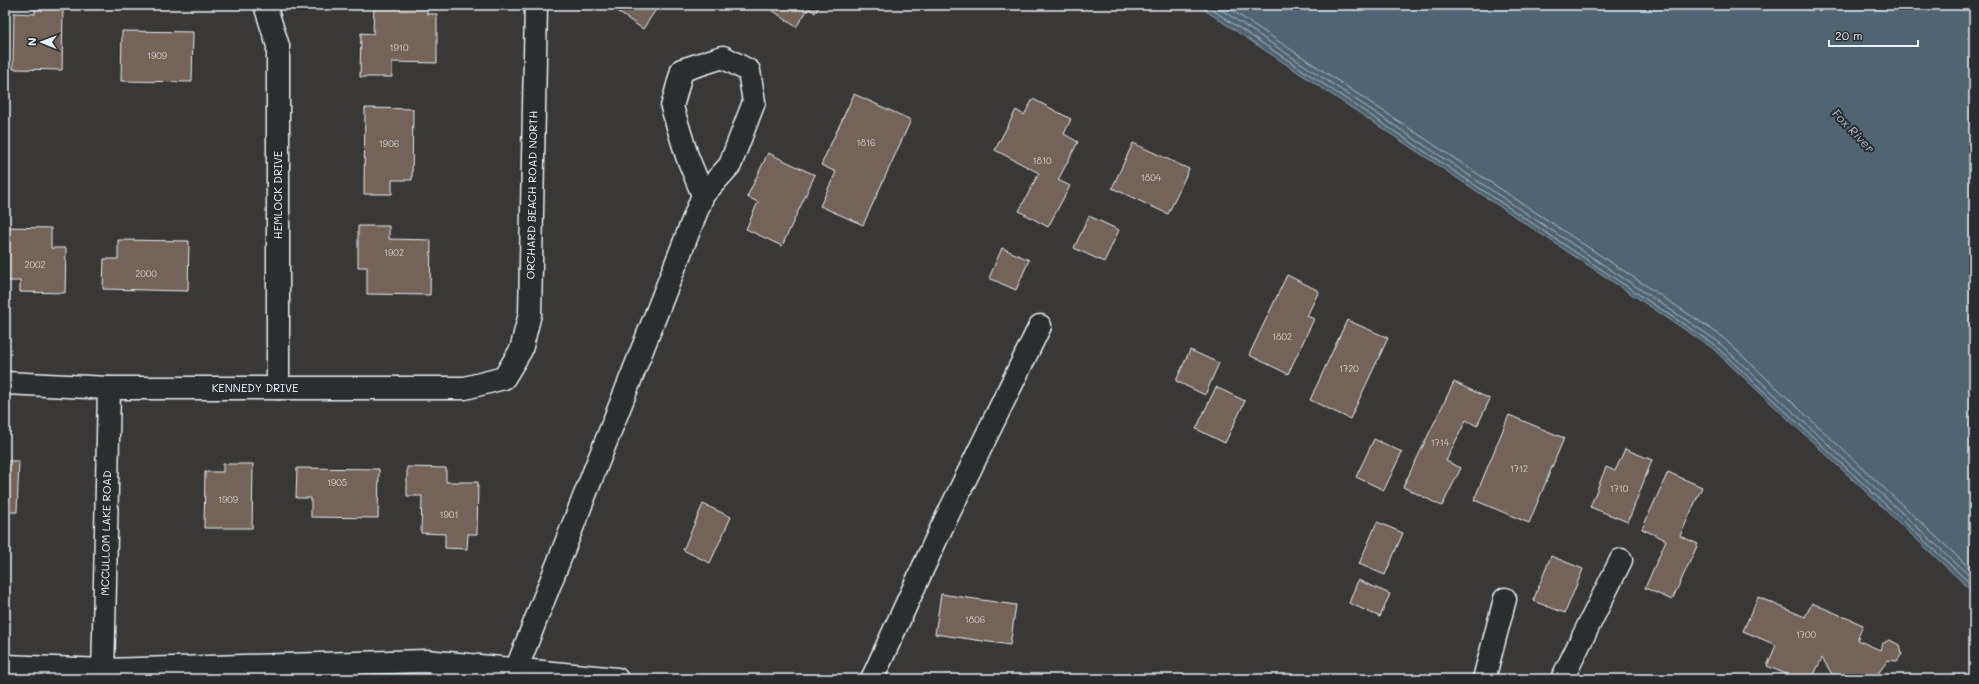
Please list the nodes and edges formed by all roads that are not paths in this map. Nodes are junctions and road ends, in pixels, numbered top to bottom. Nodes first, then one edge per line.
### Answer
1 (265, 5) edge
2 (536, 5) edge
3 (703, 195) junction
4 (1040, 326) dead end
5 (504, 378) joint
6 (5, 383) edge
7 (109, 388) junction
8 (278, 388) junction
9 (1621, 560) dead end
10 (1505, 599) dead end
11 (5, 666) edge
12 (103, 674) edge
13 (516, 674) edge
14 (617, 679) edge
15 (872, 679) edge
16 (1484, 679) edge
17 (1562, 679) edge

1 - 8 street, HEMLOCK DRIVE
2 - 5 street, ORCHARD BEACH ROAD NORTH
3 - 3 street
3 - 13 street
4 - 15 street
5 - 8 street, KENNEDY DRIVE
6 - 7 street, KENNEDY DRIVE
7 - 8 street, KENNEDY DRIVE
7 - 12 street, MCCULLOM LAKE ROAD
9 - 17 street
10 - 16 street
11 - 12 street
12 - 13 street
13 - 14 street

